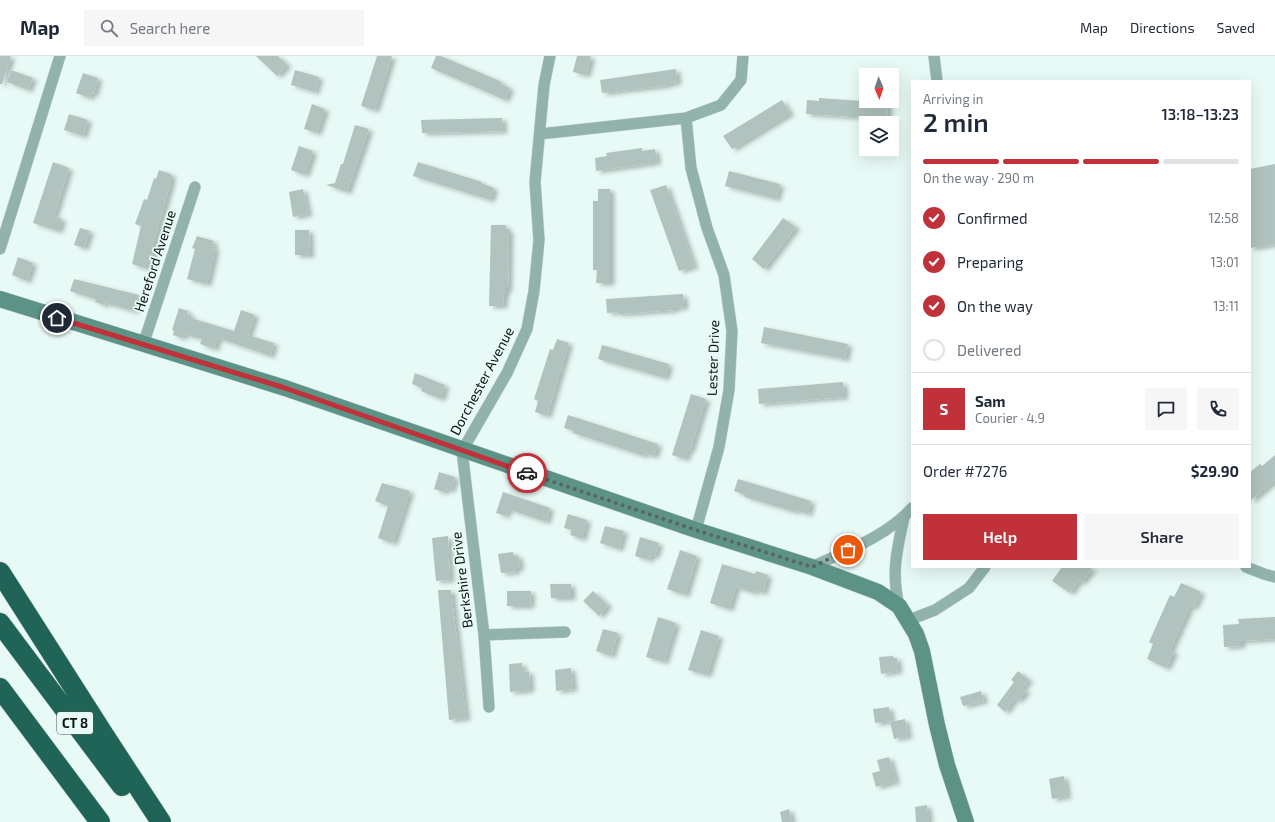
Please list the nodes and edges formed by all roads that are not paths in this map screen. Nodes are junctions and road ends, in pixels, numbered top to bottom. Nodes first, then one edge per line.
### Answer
1 (60, 56) edge
2 (550, 56) edge
3 (743, 56) edge
4 (934, 56) edge
5 (937, 80) edge
6 (686, 118) junction
7 (540, 134) junction
8 (195, 187) dead end
9 (0, 249) edge
10 (0, 299) edge
11 (143, 345) junction
12 (462, 451) junction
13 (911, 509) edge
14 (904, 517) junction
15 (696, 530) junction
16 (812, 567) junction
17 (983, 568) edge
18 (1249, 568) edge
19 (0, 572) edge
20 (1275, 577) edge
21 (899, 606) junction
22 (909, 620) junction
23 (0, 623) edge
24 (565, 632) dead end
25 (484, 635) junction
26 (0, 688) edge
27 (489, 707) dead end
28 (100, 822) edge
29 (151, 822) edge
30 (161, 822) edge
31 (966, 822) edge

1 - 9 street
2 - 7 street, Dorchester Avenue
3 - 6 street
4 - 5 street
6 - 7 street
6 - 15 street, Lester Drive
7 - 12 street, Dorchester Avenue
8 - 11 street, Hereford Avenue
10 - 11 street
11 - 12 street
12 - 15 street
12 - 25 street, Berkshire Drive
13 - 14 street
14 - 16 street
14 - 21 street
15 - 16 street
16 - 21 street
17 - 22 street
18 - 20 street
19 - 30 highway
21 - 22 street
22 - 31 street
23 - 29 highway, CT 8
24 - 25 street
25 - 27 street, Berkshire Drive
26 - 28 highway, CT 8

